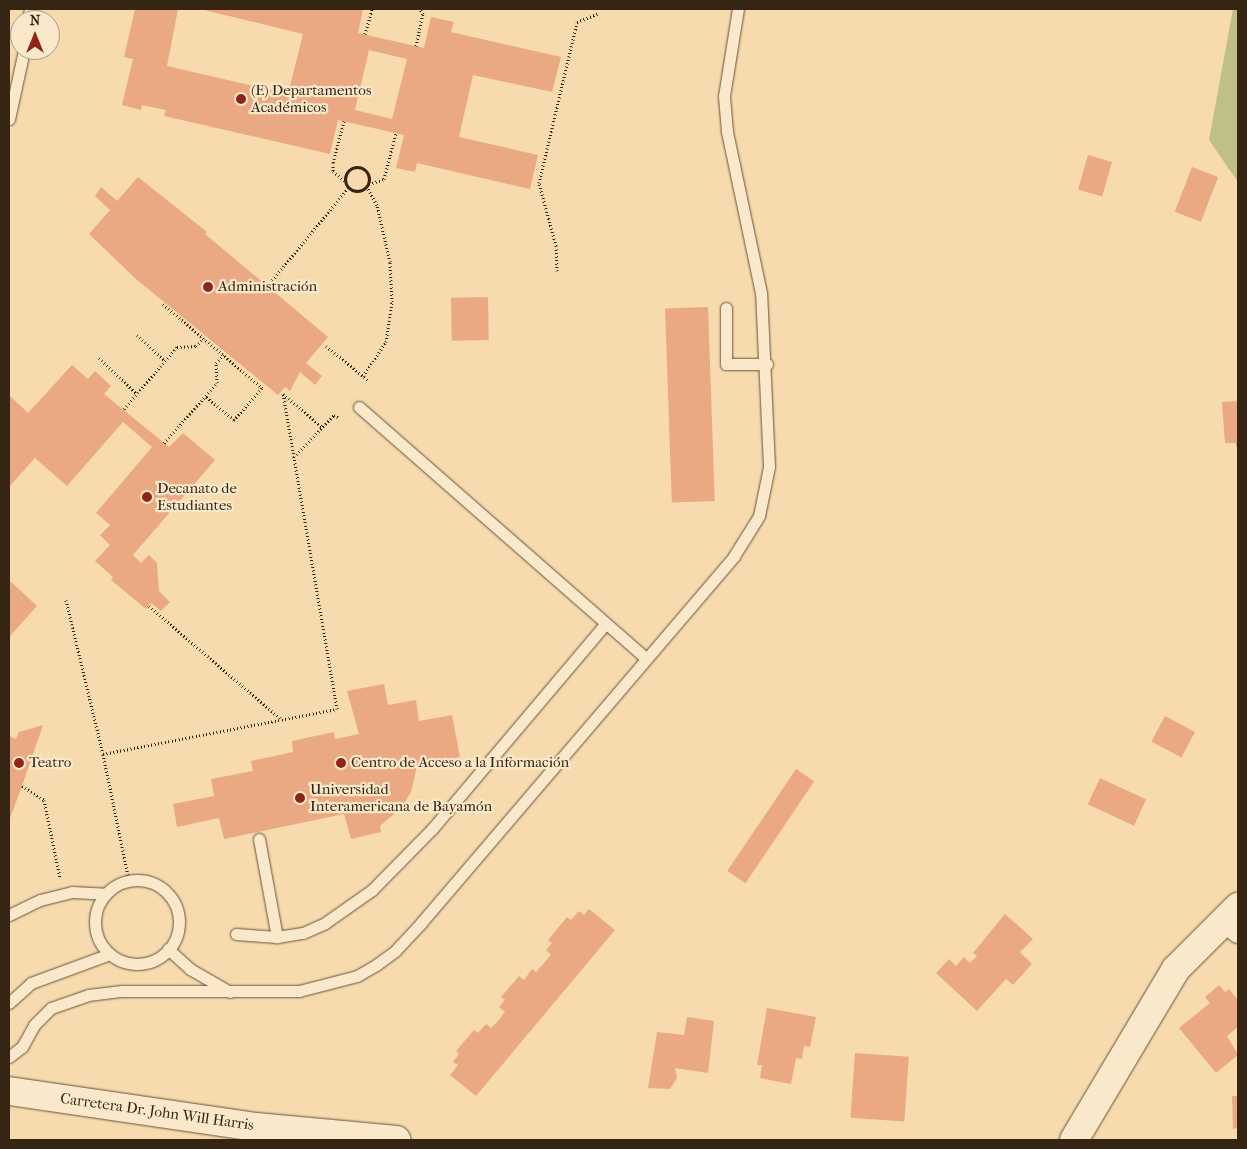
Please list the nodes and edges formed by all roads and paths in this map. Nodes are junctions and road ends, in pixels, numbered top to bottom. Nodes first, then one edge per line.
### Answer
1 (372, 9) edge
2 (420, 9) edge
3 (738, 9) edge
4 (599, 13) dead end
5 (365, 34) dead end
6 (416, 46) dead end
7 (22, 60) edge
8 (9, 119) edge
9 (344, 121) dead end
10 (396, 134) dead end
11 (345, 181) junction
12 (368, 185) junction
13 (348, 188) junction
14 (557, 270) dead end
15 (270, 283) dead end
16 (163, 304) dead end
17 (726, 308) dead end
18 (137, 335) dead end
19 (204, 338) junction
20 (326, 346) dead end
21 (224, 354) junction
22 (99, 358) dead end
23 (165, 361) junction
24 (766, 364) junction
25 (363, 376) junction
26 (369, 381) dead end
27 (136, 393) junction
28 (205, 396) junction
29 (359, 407) dead end
30 (124, 409) dead end
31 (339, 418) dead end
32 (322, 428) junction
33 (164, 443) dead end
34 (293, 458) junction
35 (66, 600) dead end
36 (149, 606) dead end
37 (606, 624) junction
38 (646, 658) junction
39 (281, 720) junction
40 (103, 754) junction
41 (22, 786) dead end
42 (259, 839) dead end
43 (129, 881) junction
44 (64, 894) junction
45 (106, 894) junction
46 (9, 915) edge
47 (1235, 916) edge
48 (236, 934) dead end
49 (277, 937) junction
50 (168, 949) junction
51 (110, 954) junction
52 (232, 993) junction
53 (9, 1004) edge
54 (9, 1057) edge
55 (9, 1091) edge
56 (256, 1134) edge
57 (396, 1140) edge
58 (1074, 1140) edge

1 - 5 path
2 - 6 path
3 - 24 lane
4 - 14 path
7 - 8 lane
9 - 11 path
10 - 12 path
11 - 12 path
11 - 13 path
12 - 13 path
12 - 25 path
13 - 15 path
16 - 19 path
17 - 24 lane
18 - 23 path
19 - 21 path
19 - 23 path
20 - 25 path
21 - 28 path
21 - 28 path
22 - 27 path
23 - 27 path
24 - 38 lane
25 - 26 path
27 - 30 path
28 - 33 path
29 - 37 lane
31 - 32 path
32 - 34 path
32 - 34 path
34 - 39 path
35 - 40 path
36 - 39 path
37 - 38 lane
37 - 49 lane
38 - 52 lane
39 - 40 path
40 - 43 path
41 - 44 path
42 - 49 lane
43 - 45 lane
43 - 50 lane
44 - 45 lane
44 - 46 lane
45 - 51 lane
47 - 58 street
48 - 49 lane
50 - 51 lane
50 - 52 lane
51 - 53 lane
52 - 54 lane
55 - 56 street, Carretera Dr. John Will Harris
56 - 57 street, Carretera Dr. John Will Harris

